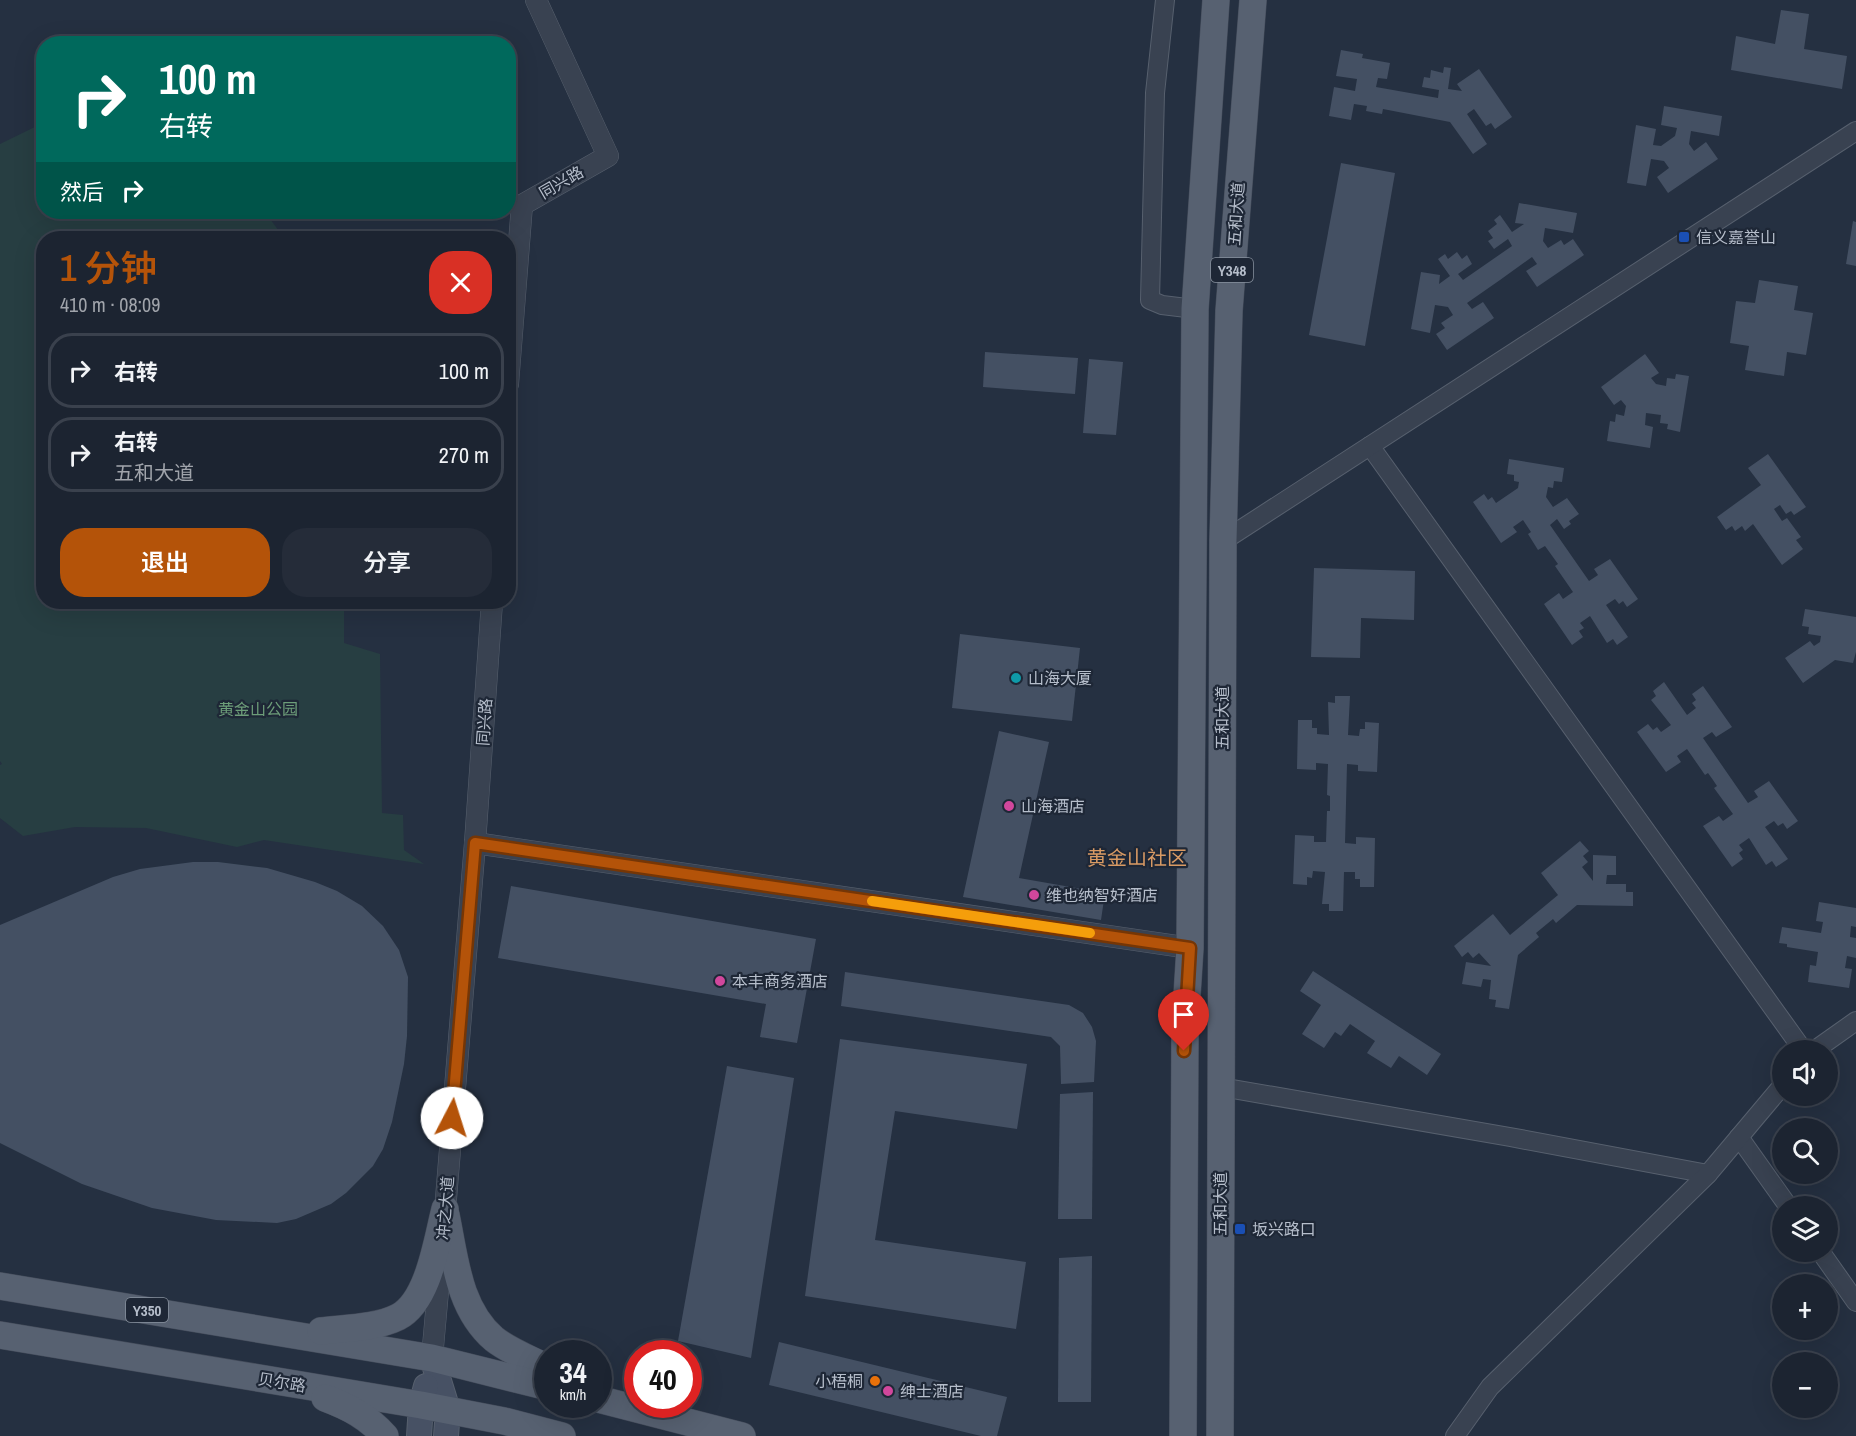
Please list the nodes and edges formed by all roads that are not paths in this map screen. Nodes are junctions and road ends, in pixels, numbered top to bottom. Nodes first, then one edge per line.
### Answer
1 (536, 0) edge
2 (1165, 0) edge
3 (1216, 0) edge
4 (1253, 0) edge
5 (1856, 131) edge
6 (516, 282) edge
7 (1195, 309) junction
8 (1370, 446) junction
9 (1223, 541) junction
10 (492, 609) edge
11 (475, 843) junction
12 (1190, 948) junction
13 (1856, 1021) edge
14 (1796, 1040) edge
15 (1829, 1040) edge
16 (1221, 1087) junction
17 (1772, 1098) edge
18 (1739, 1137) junction
19 (1708, 1174) junction
20 (1781, 1196) edge
21 (445, 1209) junction
22 (1828, 1262) edge
23 (0, 1286) edge
24 (1856, 1302) edge
25 (293, 1334) junction
26 (7, 1340) edge
27 (432, 1358) junction
28 (534, 1360) edge
29 (279, 1381) junction
30 (534, 1383) edge
31 (1183, 1386) junction
32 (612, 1401) edge
33 (422, 1405) junction
34 (1220, 1408) junction
35 (447, 1423) edge
36 (552, 1435) edge
37 (385, 1436) edge
38 (419, 1436) edge
39 (742, 1436) edge
40 (1166, 1436) edge
41 (1183, 1436) edge
42 (1220, 1436) edge
43 (1226, 1436) edge
44 (1455, 1436) edge

1 - 6 street, 同兴路
2 - 7 street
3 - 7 main road, 五和大道 / Y348
4 - 9 main road, 五和大道 / Y348
5 - 8 street
7 - 12 main road, 五和大道 / Y348
8 - 9 street
8 - 14 street
9 - 16 main road, 五和大道 / Y348
10 - 11 street, 同兴路
11 - 12 street
11 - 21 street, 冲之大道
12 - 31 main road, 五和大道 / Y348
13 - 15 street
16 - 19 street
16 - 34 main road, 五和大道 / Y348
17 - 18 street
18 - 19 street
18 - 20 street
19 - 44 street
21 - 25 main road
21 - 27 street, 冲之大道
21 - 28 main road
22 - 24 street
23 - 25 main road, Y350
25 - 27 main road, Y350
26 - 29 main road, 贝尔路
27 - 30 main road, Y350
27 - 33 main road, 冲之大道
27 - 35 main road, 冲之大道
29 - 33 main road, 贝尔路
29 - 37 main road
31 - 40 main road
31 - 41 main road, 五和大道 / Y348
32 - 39 main road
33 - 35 main road, 贝尔路
33 - 38 main road, 冲之大道
34 - 42 main road, 五和大道 / Y348
34 - 43 main road
35 - 36 main road, 贝尔路

